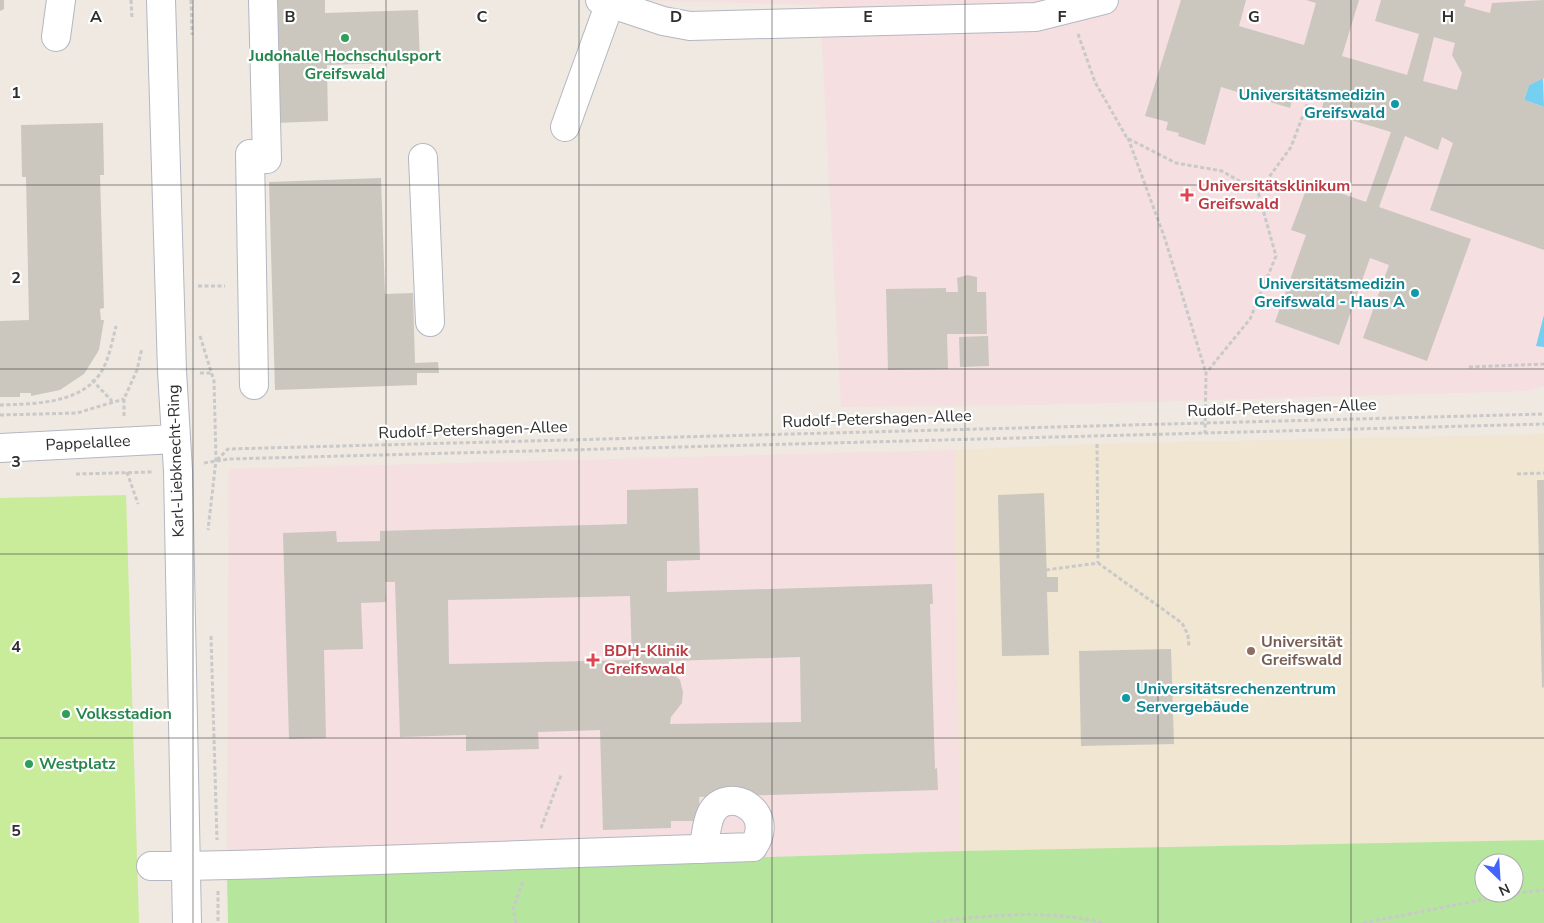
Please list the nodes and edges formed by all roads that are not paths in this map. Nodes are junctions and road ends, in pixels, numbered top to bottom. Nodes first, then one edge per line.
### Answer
1 (61, 0) edge
2 (161, 0) edge
3 (263, 0) edge
4 (1104, 0) edge
5 (607, 1) edge
6 (56, 36) dead end
7 (566, 127) dead end
8 (422, 158) dead end
9 (430, 322) dead end
10 (254, 385) dead end
11 (176, 439) junction
12 (0, 448) edge
13 (703, 849) dead end
14 (151, 866) dead end
15 (186, 867) junction
16 (187, 923) edge

1 - 6 street
2 - 11 street, Karl-Liebknecht-Ring
3 - 10 street
4 - 5 street
5 - 7 street
8 - 9 street
11 - 12 street, Pappelallee
11 - 15 street, Karl-Liebknecht-Ring
13 - 15 street
14 - 15 street
15 - 16 street, Karl-Liebknecht-Ring

